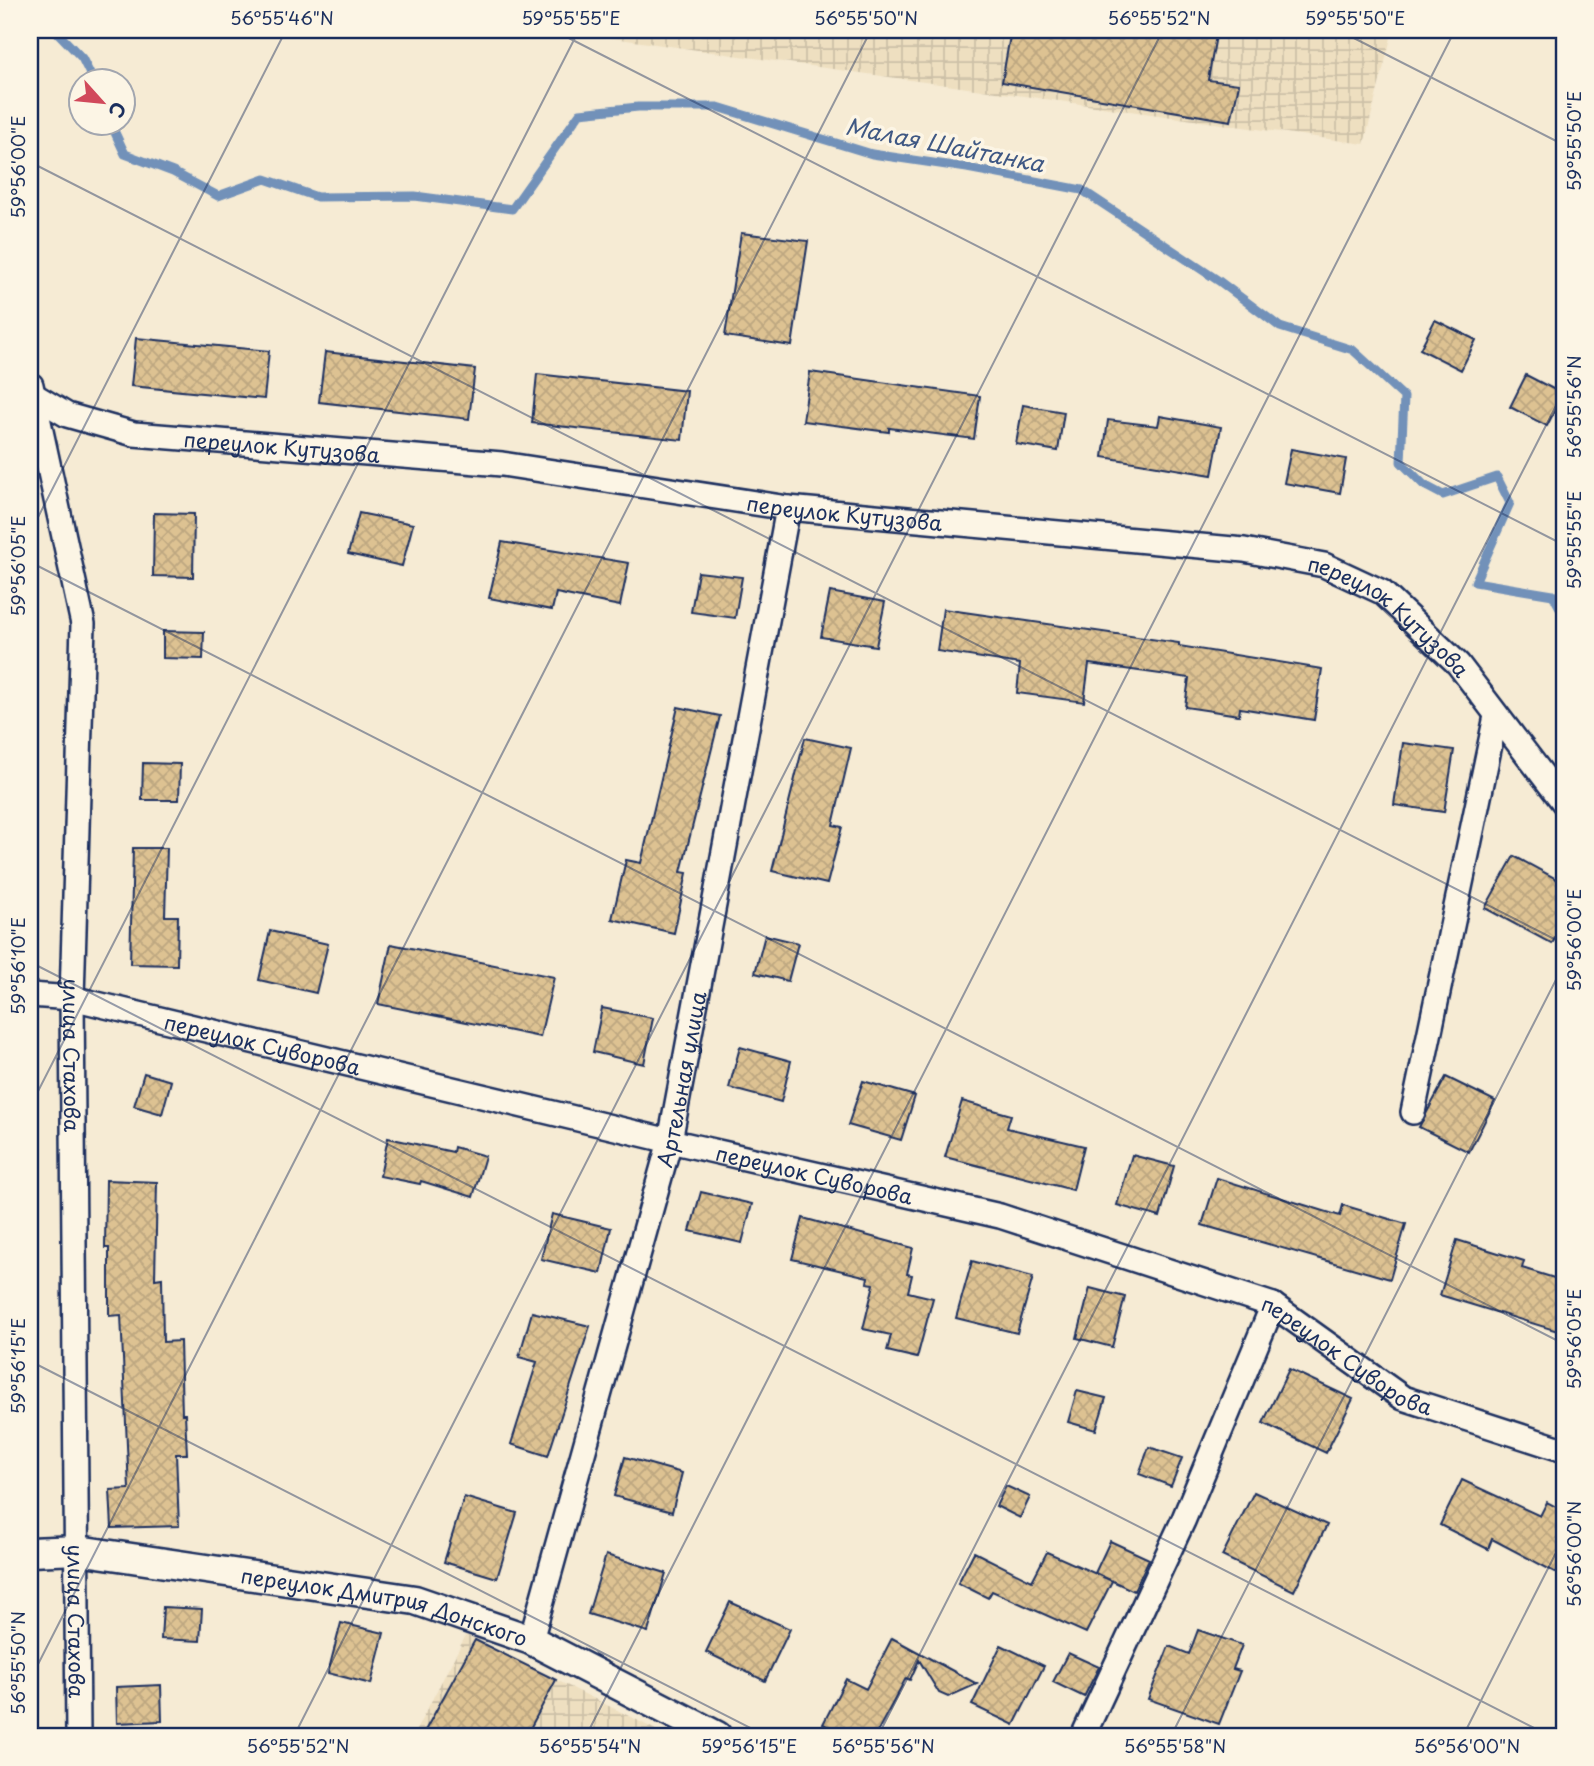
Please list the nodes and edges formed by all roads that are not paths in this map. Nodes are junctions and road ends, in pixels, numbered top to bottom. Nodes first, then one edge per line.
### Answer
1 (31, 388) edge
2 (788, 508) junction
3 (1496, 716) junction
4 (1564, 803) edge
5 (30, 995) edge
6 (72, 998) junction
7 (1413, 1112) dead end
8 (670, 1141) junction
9 (1273, 1305) junction
10 (1564, 1450) edge
11 (78, 1549) junction
12 (30, 1552) edge
13 (531, 1640) junction
14 (78, 1736) edge
15 (717, 1736) edge
16 (1083, 1736) edge

1 - 2 street, переулок Кутузова
1 - 6 street, улица Стахова
2 - 3 street, переулок Кутузова
2 - 8 street, Артельная улица
3 - 4 street, переулок Кутузова
3 - 7 street
5 - 6 street, переулок Суворова
6 - 8 street, переулок Суворова
6 - 11 street, улица Стахова
8 - 9 street, переулок Суворова
8 - 13 street, Артельная улица
9 - 10 street, переулок Суворова
9 - 16 street
11 - 12 street, переулок Дмитрия Донского
11 - 13 street, переулок Дмитрия Донского
11 - 14 street, улица Стахова
13 - 15 street, переулок Дмитрия Донского

